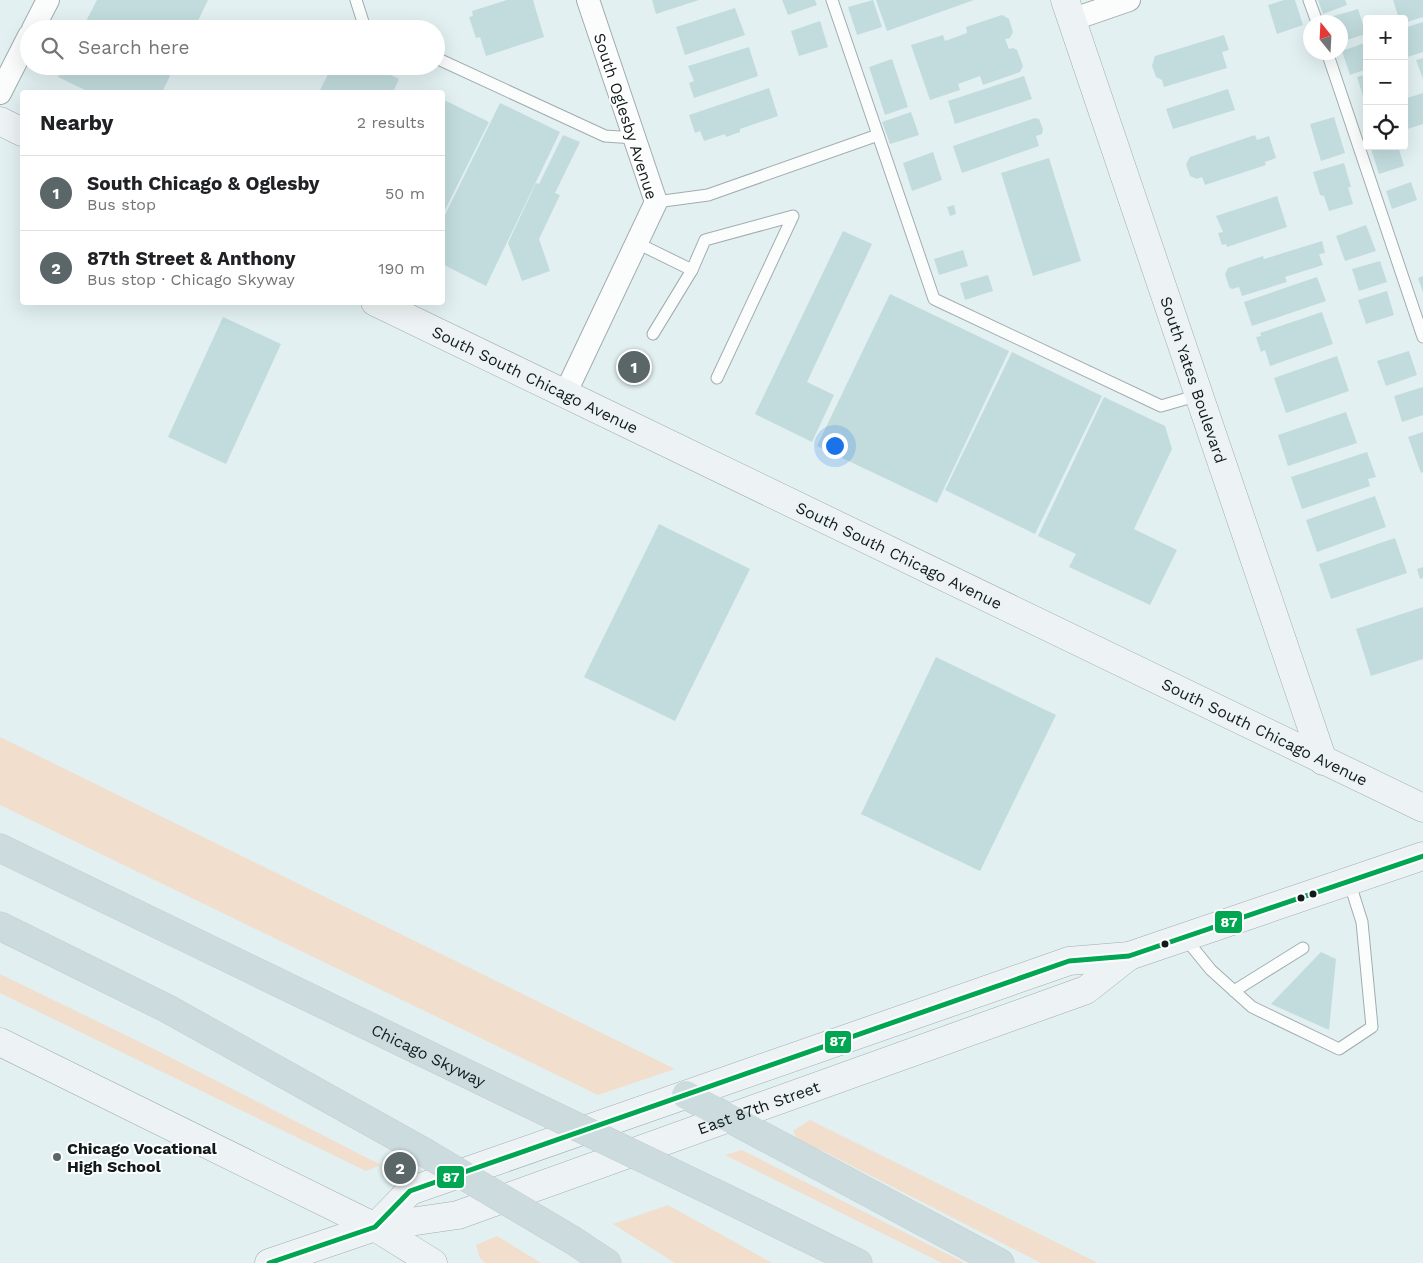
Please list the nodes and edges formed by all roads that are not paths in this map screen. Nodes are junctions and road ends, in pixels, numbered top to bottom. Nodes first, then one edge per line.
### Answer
1 (48, 0) edge
2 (356, 0) edge
3 (588, 0) edge
4 (832, 0) edge
5 (1129, 0) edge
6 (1309, 0) edge
7 (1068, 10) edge
8 (1314, 15) edge
9 (38, 20) edge
10 (362, 20) edge
11 (20, 53) edge
12 (1330, 60) edge
13 (445, 62) edge
14 (0, 92) edge
15 (0, 121) edge
16 (20, 131) edge
17 (878, 135) junction
18 (635, 138) junction
19 (656, 202) junction
20 (637, 243) junction
21 (692, 270) junction
22 (381, 305) edge
23 (653, 334) dead end
24 (1423, 337) edge
25 (717, 378) dead end
26 (565, 394) junction
27 (1199, 395) junction
28 (1323, 761) junction
29 (1423, 808) edge
30 (0, 848) edge
31 (1423, 856) edge
32 (1349, 881) junction
33 (0, 926) edge
34 (1184, 938) junction
35 (1304, 948) dead end
36 (1129, 956) junction
37 (1234, 991) junction
38 (0, 1042) edge
39 (686, 1095) junction
40 (728, 1118) junction
41 (375, 1227) junction
42 (269, 1263) edge
43 (433, 1263) edge
44 (607, 1263) edge
45 (858, 1263) edge
46 (1000, 1263) edge

1 - 9 street
2 - 10 lane
3 - 18 street, South Oglesby Avenue
4 - 17 lane
5 - 7 street
6 - 8 lane
7 - 27 main road, South Yates Boulevard
11 - 14 street
12 - 24 lane
13 - 18 lane
15 - 16 main road
17 - 19 lane
17 - 27 lane
18 - 19 street, South Oglesby Avenue
19 - 20 street, South Oglesby Avenue
20 - 21 lane
20 - 26 street, South Oglesby Avenue
21 - 23 lane
21 - 25 lane
22 - 26 main road, South South Chicago Avenue
26 - 28 main road, South South Chicago Avenue
27 - 28 main road, South Yates Boulevard
28 - 29 main road, South South Chicago Avenue
30 - 45 highway, Chicago Skyway, bridge
31 - 32 main road, East 87th Street
32 - 34 main road, East 87th Street
32 - 37 lane
33 - 44 highway, bridge
34 - 36 main road, East 87th Street
34 - 37 lane
35 - 37 lane
36 - 39 main road, East 87th Street
36 - 40 main road, East 87th Street
38 - 41 main road
39 - 40 highway
39 - 41 main road, East 87th Street
40 - 41 main road, East 87th Street
40 - 46 highway
41 - 42 main road, East 87th Street
41 - 43 main road

